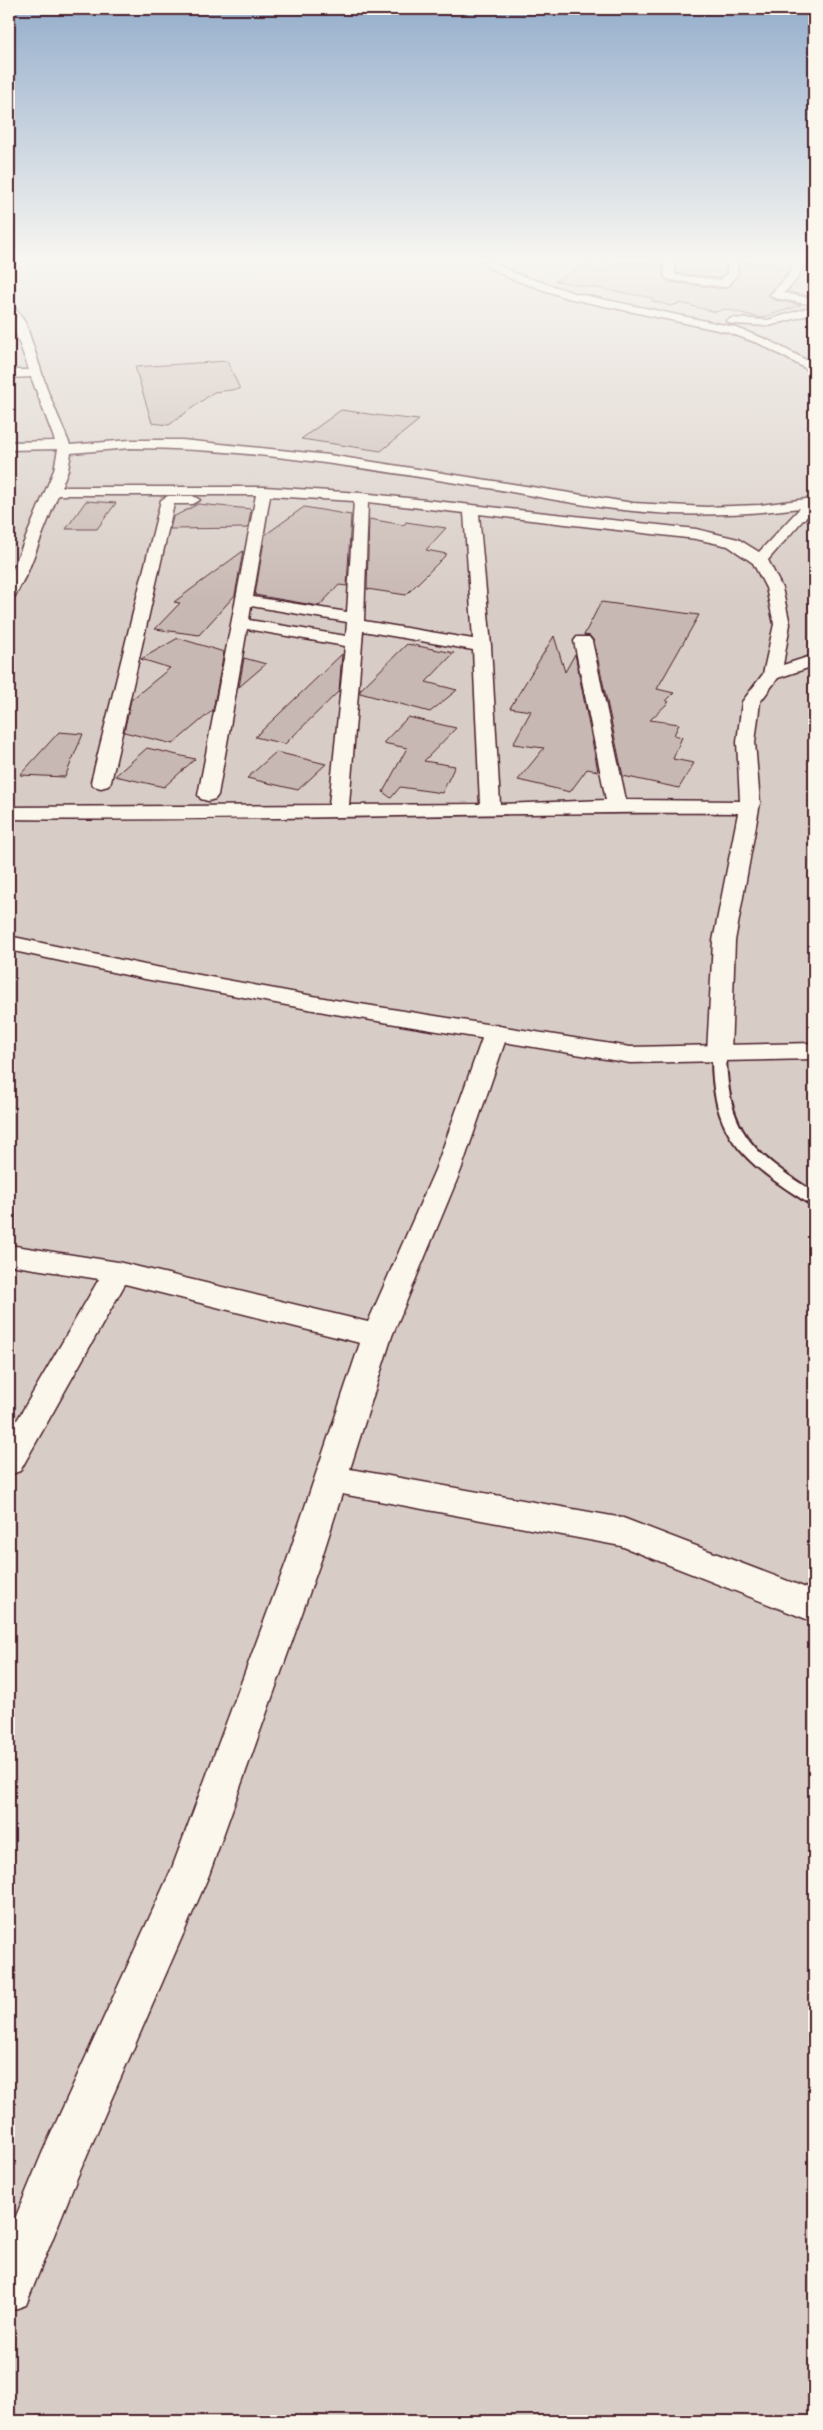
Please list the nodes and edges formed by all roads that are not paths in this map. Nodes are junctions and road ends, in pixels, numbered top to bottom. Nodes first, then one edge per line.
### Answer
1 (37, 375) edge
2 (9, 446) edge
3 (64, 447) junction
4 (51, 491) junction
5 (263, 496) junction
6 (361, 498) junction
7 (814, 503) edge
8 (471, 508) junction
9 (34, 537) junction
10 (17, 539) dead end
11 (760, 560) junction
12 (9, 593) edge
13 (243, 600) junction
14 (239, 623) junction
15 (355, 628) junction
16 (583, 641) dead end
17 (482, 646) junction
18 (814, 660) edge
19 (772, 674) junction
20 (101, 782) dead end
21 (208, 795) dead end
22 (617, 806) junction
23 (749, 807) junction
24 (339, 809) junction
25 (490, 810) junction
26 (9, 813) edge
27 (9, 943) edge
28 (496, 1033) junction
29 (814, 1051) edge
30 (719, 1053) junction
31 (814, 1199) edge
32 (9, 1255) edge
33 (118, 1272) junction
34 (377, 1336) junction
35 (9, 1462) edge
36 (331, 1479) junction
37 (814, 1607) edge
38 (9, 2288) edge

1 - 3 street
2 - 3 street
3 - 4 street
3 - 7 street
4 - 5 street
4 - 9 street
5 - 6 street
5 - 13 street
5 - 20 street
6 - 8 street
6 - 15 street
7 - 11 street
8 - 11 street
8 - 17 street
9 - 10 street
9 - 12 street
11 - 19 street
13 - 14 street
13 - 15 street
14 - 15 street
14 - 21 street
15 - 17 street
15 - 24 street
16 - 22 street
17 - 25 street
18 - 19 street
19 - 23 street
22 - 23 street
22 - 25 street
23 - 30 street
24 - 25 street
24 - 26 street
27 - 28 street
28 - 30 street
28 - 34 street
29 - 30 street
30 - 31 lane
32 - 33 street
33 - 34 street
33 - 35 street
34 - 36 street
36 - 37 street
36 - 38 street

